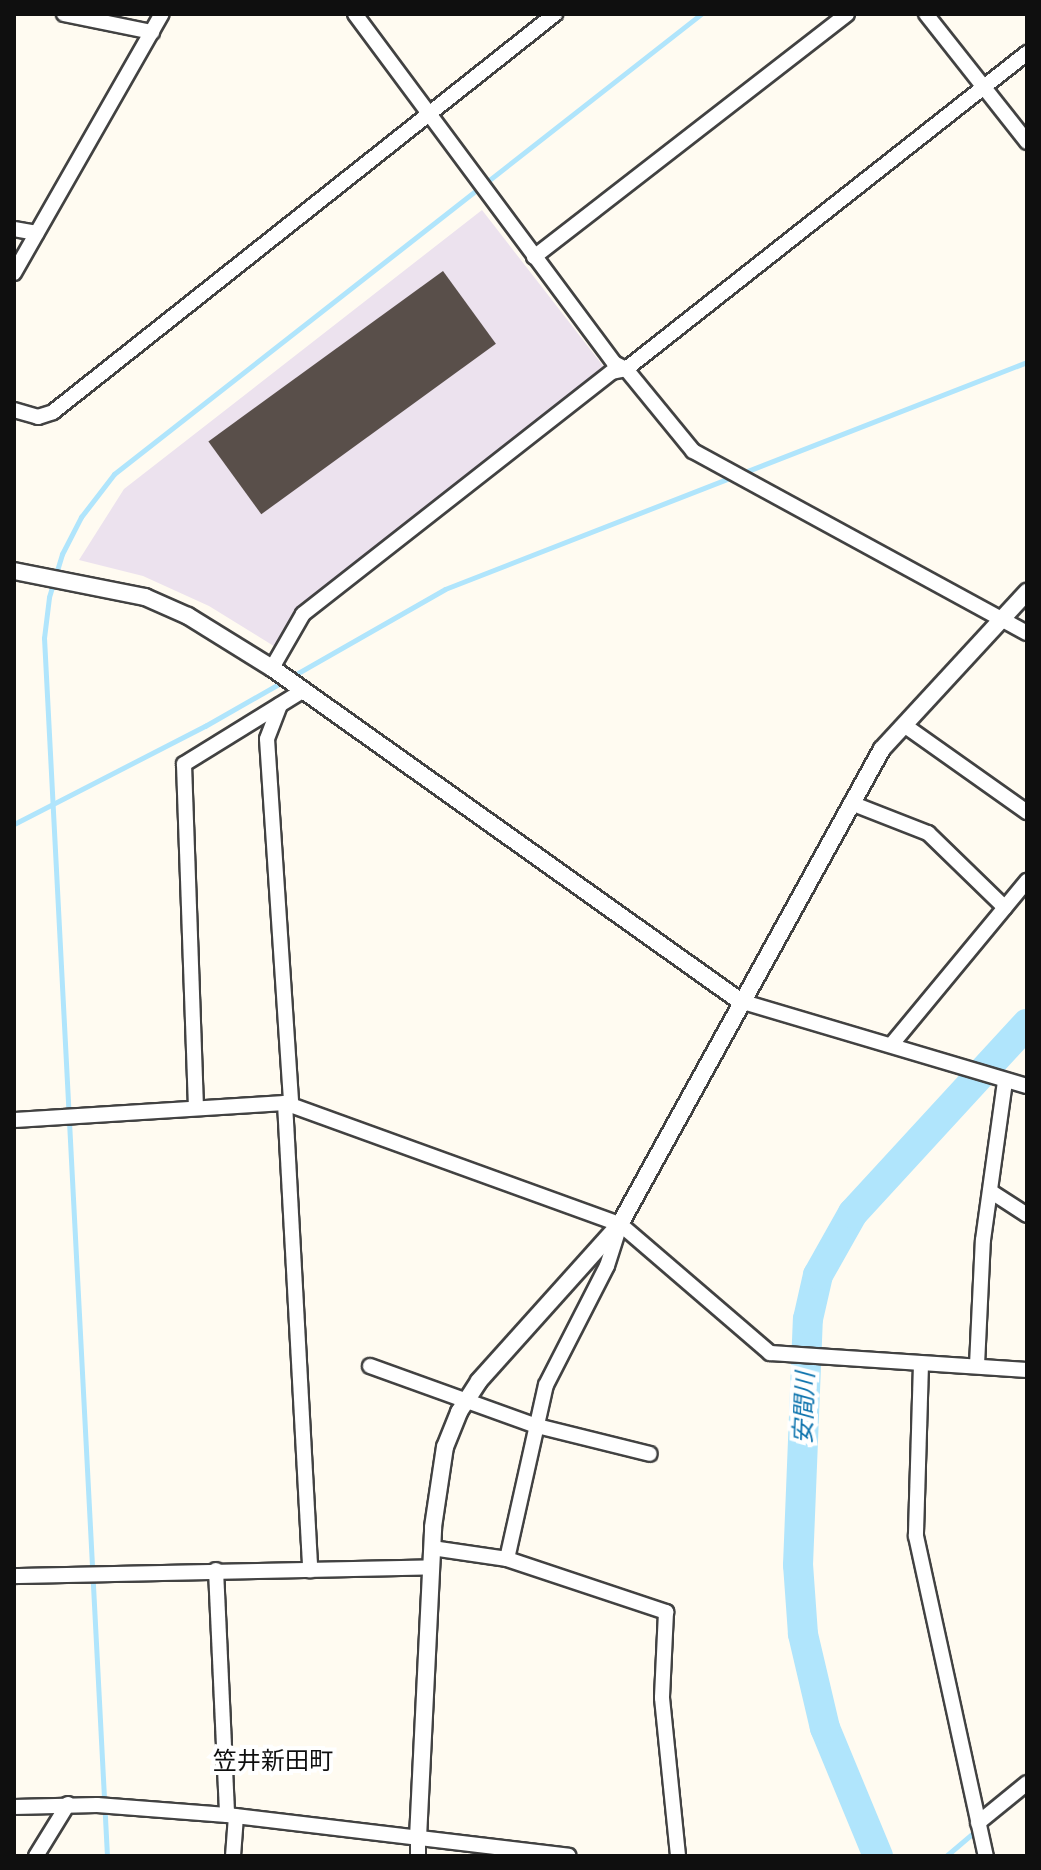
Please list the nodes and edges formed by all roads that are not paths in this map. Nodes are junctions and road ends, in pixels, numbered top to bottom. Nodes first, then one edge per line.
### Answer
1 (64, 14) edge
2 (162, 14) edge
3 (355, 14) edge
4 (555, 14) edge
5 (847, 14) edge
6 (926, 14) edge
7 (152, 32) junction
8 (1027, 53) edge
9 (984, 88) junction
10 (427, 112) junction
11 (1027, 142) edge
12 (14, 229) edge
13 (37, 233) junction
14 (534, 257) junction
15 (14, 273) edge
16 (626, 369) junction
17 (14, 410) edge
18 (14, 571) edge
19 (1027, 592) edge
20 (999, 620) junction
21 (1027, 633) edge
22 (275, 670) junction
23 (300, 688) junction
24 (280, 705) junction
25 (904, 725) junction
26 (851, 803) junction
27 (1027, 812) edge
28 (1027, 881) edge
29 (1005, 908) junction
30 (740, 1001) junction
31 (892, 1044) junction
32 (1005, 1081) junction
33 (1027, 1086) edge
34 (288, 1104) junction
35 (196, 1108) junction
36 (14, 1120) edge
37 (990, 1191) junction
38 (1027, 1215) edge
39 (620, 1224) junction
40 (921, 1364) junction
41 (977, 1365) junction
42 (370, 1366) dead end
43 (1027, 1370) edge
44 (467, 1400) junction
45 (537, 1426) junction
46 (650, 1454) dead end
47 (432, 1548) junction
48 (507, 1559) junction
49 (430, 1567) junction
50 (216, 1570) junction
51 (310, 1570) junction
52 (14, 1576) edge
53 (1027, 1783) edge
54 (68, 1804) junction
55 (14, 1807) edge
56 (232, 1816) junction
57 (979, 1826) junction
58 (418, 1838) junction
59 (36, 1856) edge
60 (233, 1856) edge
61 (418, 1856) edge
62 (569, 1856) edge
63 (678, 1856) edge
64 (986, 1856) edge

1 - 7 street
2 - 7 street
3 - 10 street
4 - 10 street
5 - 14 street
6 - 9 street
7 - 13 street
8 - 9 street
9 - 11 street
9 - 16 street
10 - 14 street
10 - 17 street
12 - 13 street
13 - 15 street
14 - 16 street
16 - 20 street
16 - 22 street
18 - 22 street
19 - 20 street
20 - 21 street
20 - 25 street
22 - 23 street
23 - 24 street
23 - 30 street
24 - 34 street
24 - 35 street
25 - 26 street
25 - 27 street
26 - 29 street
26 - 30 street
28 - 29 street
29 - 31 street
30 - 31 street
30 - 39 street
31 - 32 street
32 - 33 street
32 - 37 street
34 - 35 street
34 - 39 street
34 - 51 street
35 - 36 street
37 - 38 street
37 - 41 street
39 - 40 street
39 - 44 street
39 - 45 street
40 - 41 street
40 - 57 street
41 - 43 street
42 - 44 street
44 - 45 street
44 - 47 street
45 - 46 street
45 - 48 street
47 - 48 street
47 - 49 street
48 - 63 street
49 - 51 street
49 - 58 street
50 - 51 street
50 - 52 street
50 - 56 street
53 - 57 street
54 - 55 street
54 - 56 street
54 - 59 street
56 - 58 street
56 - 60 street
57 - 64 street
58 - 61 street
58 - 62 street

